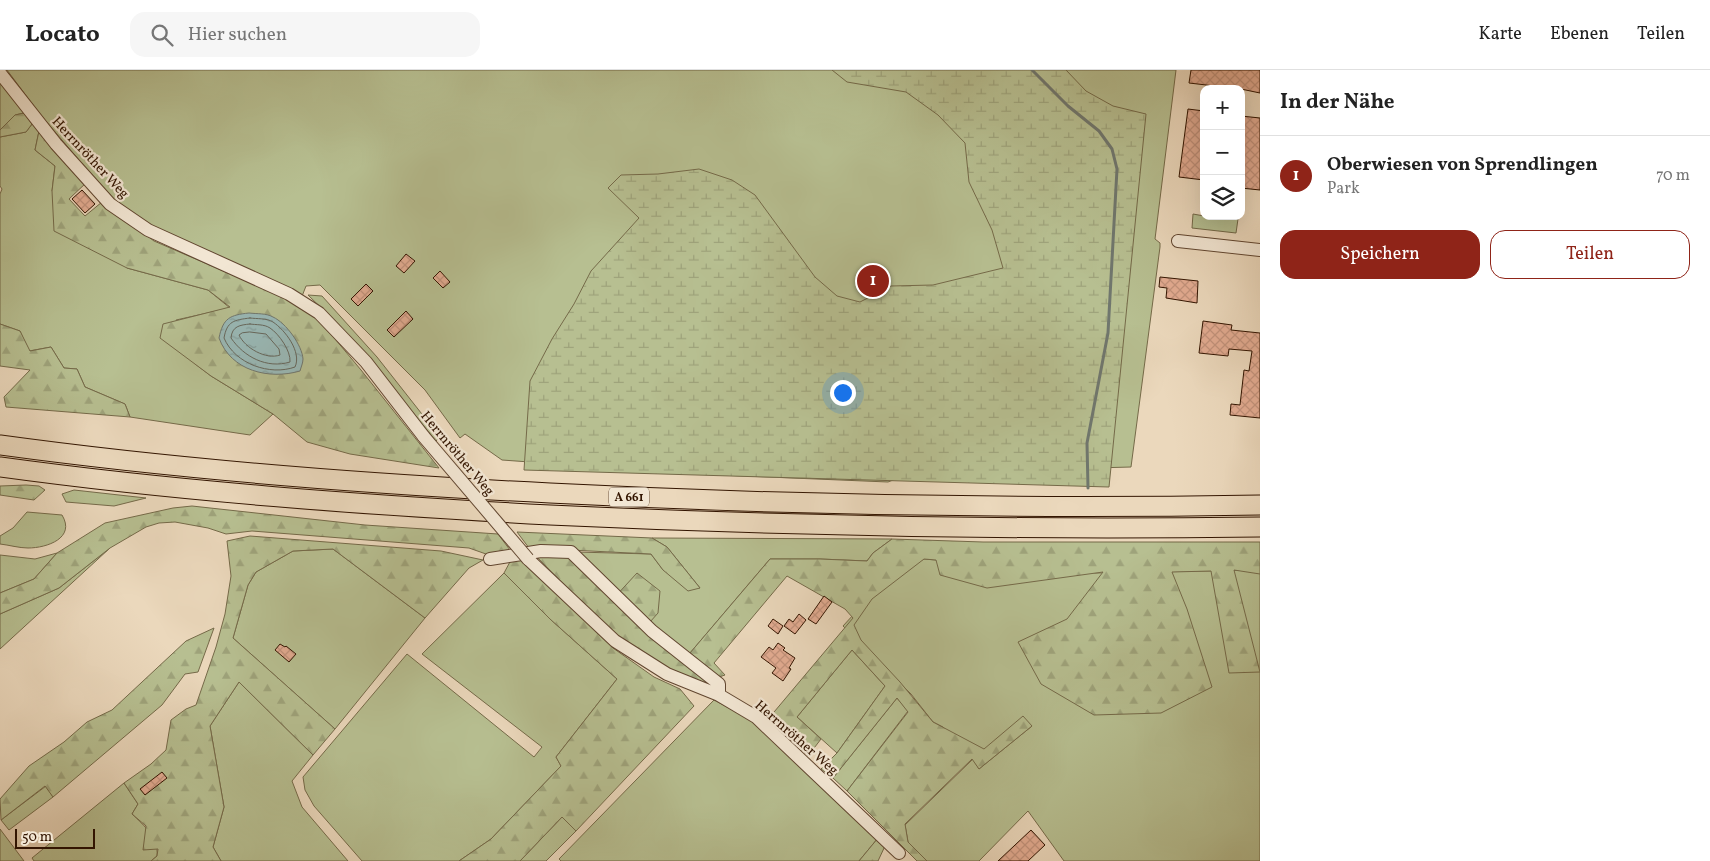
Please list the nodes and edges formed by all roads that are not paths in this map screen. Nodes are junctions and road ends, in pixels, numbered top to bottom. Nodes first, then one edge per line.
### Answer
1 (0, 73) edge
2 (1178, 241) dead end
3 (1260, 250) edge
4 (0, 445) edge
5 (0, 467) edge
6 (1260, 505) edge
7 (1260, 527) edge
8 (490, 559) dead end
9 (719, 695) junction
10 (899, 853) dead end

1 - 9 street, Herrnröther Weg, bridge
2 - 3 street
4 - 6 highway, A 661
5 - 7 highway, A 661
8 - 9 street
9 - 10 street, Herrnröther Weg

